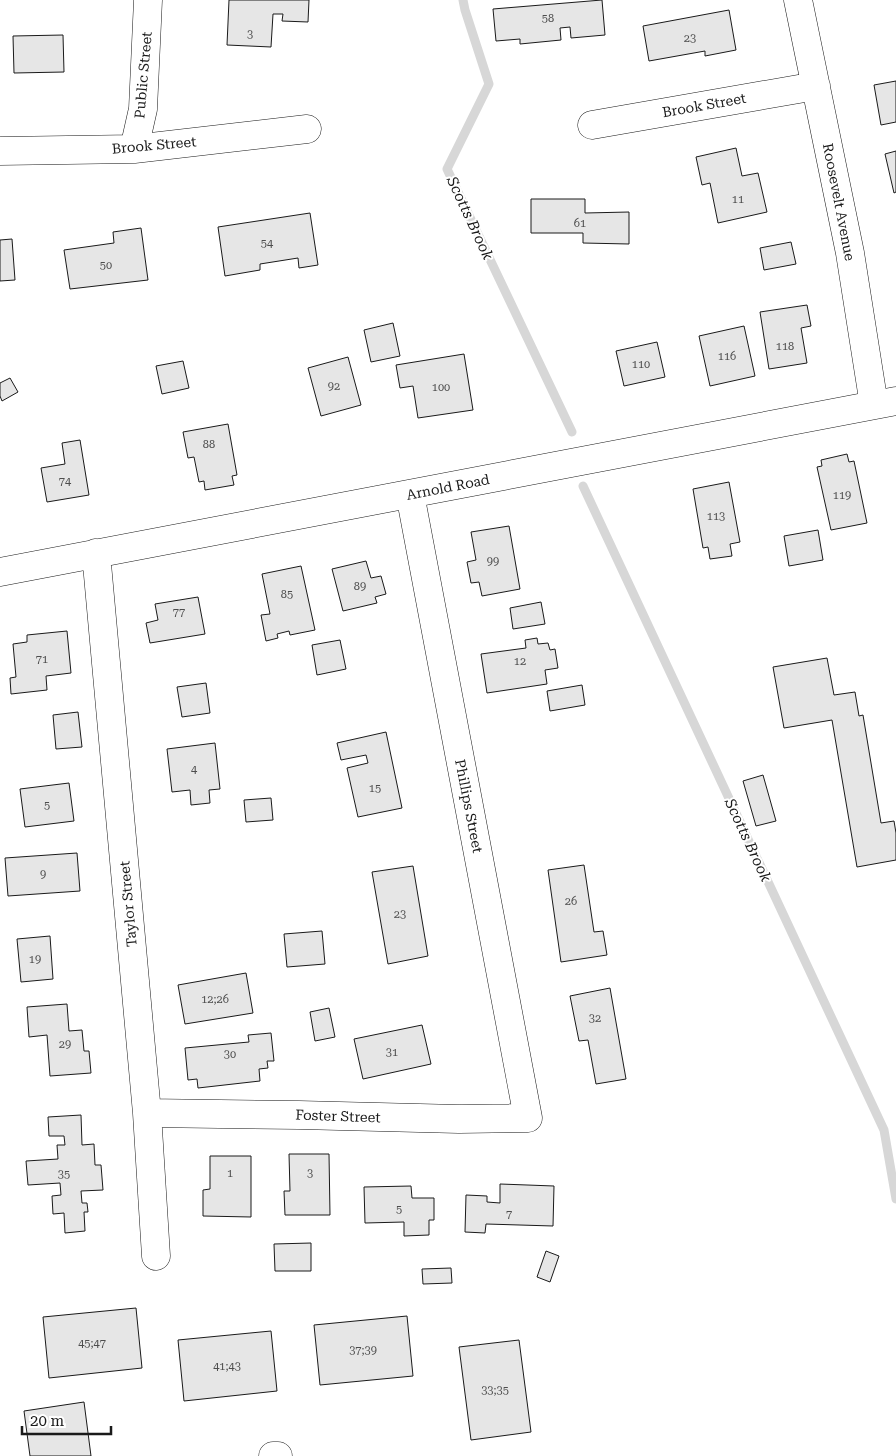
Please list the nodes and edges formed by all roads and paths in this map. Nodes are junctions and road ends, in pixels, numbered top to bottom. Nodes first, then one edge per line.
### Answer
1 (148, 0) edge
2 (798, 0) edge
3 (816, 86) junction
4 (592, 125) dead end
5 (307, 129) dead end
6 (134, 149) junction
7 (0, 150) edge
8 (885, 403) edge
9 (410, 494) junction
10 (96, 553) junction
11 (0, 572) edge
12 (148, 1113) junction
13 (528, 1118) joint
14 (156, 1256) dead end
15 (272, 1456) edge
16 (278, 1456) edge

1 - 6 street, Public Street
2 - 3 street, Roosevelt Avenue
3 - 4 street, Brook Street
3 - 8 street, Roosevelt Avenue
5 - 6 street, Brook Street
6 - 7 street, Brook Street
8 - 9 street, Arnold Road
9 - 10 street, Arnold Road
9 - 13 street, Phillips Street
10 - 11 street, Arnold Road
10 - 12 street, Taylor Street
12 - 13 street, Foster Street
12 - 14 street, Taylor Street
15 - 16 street

